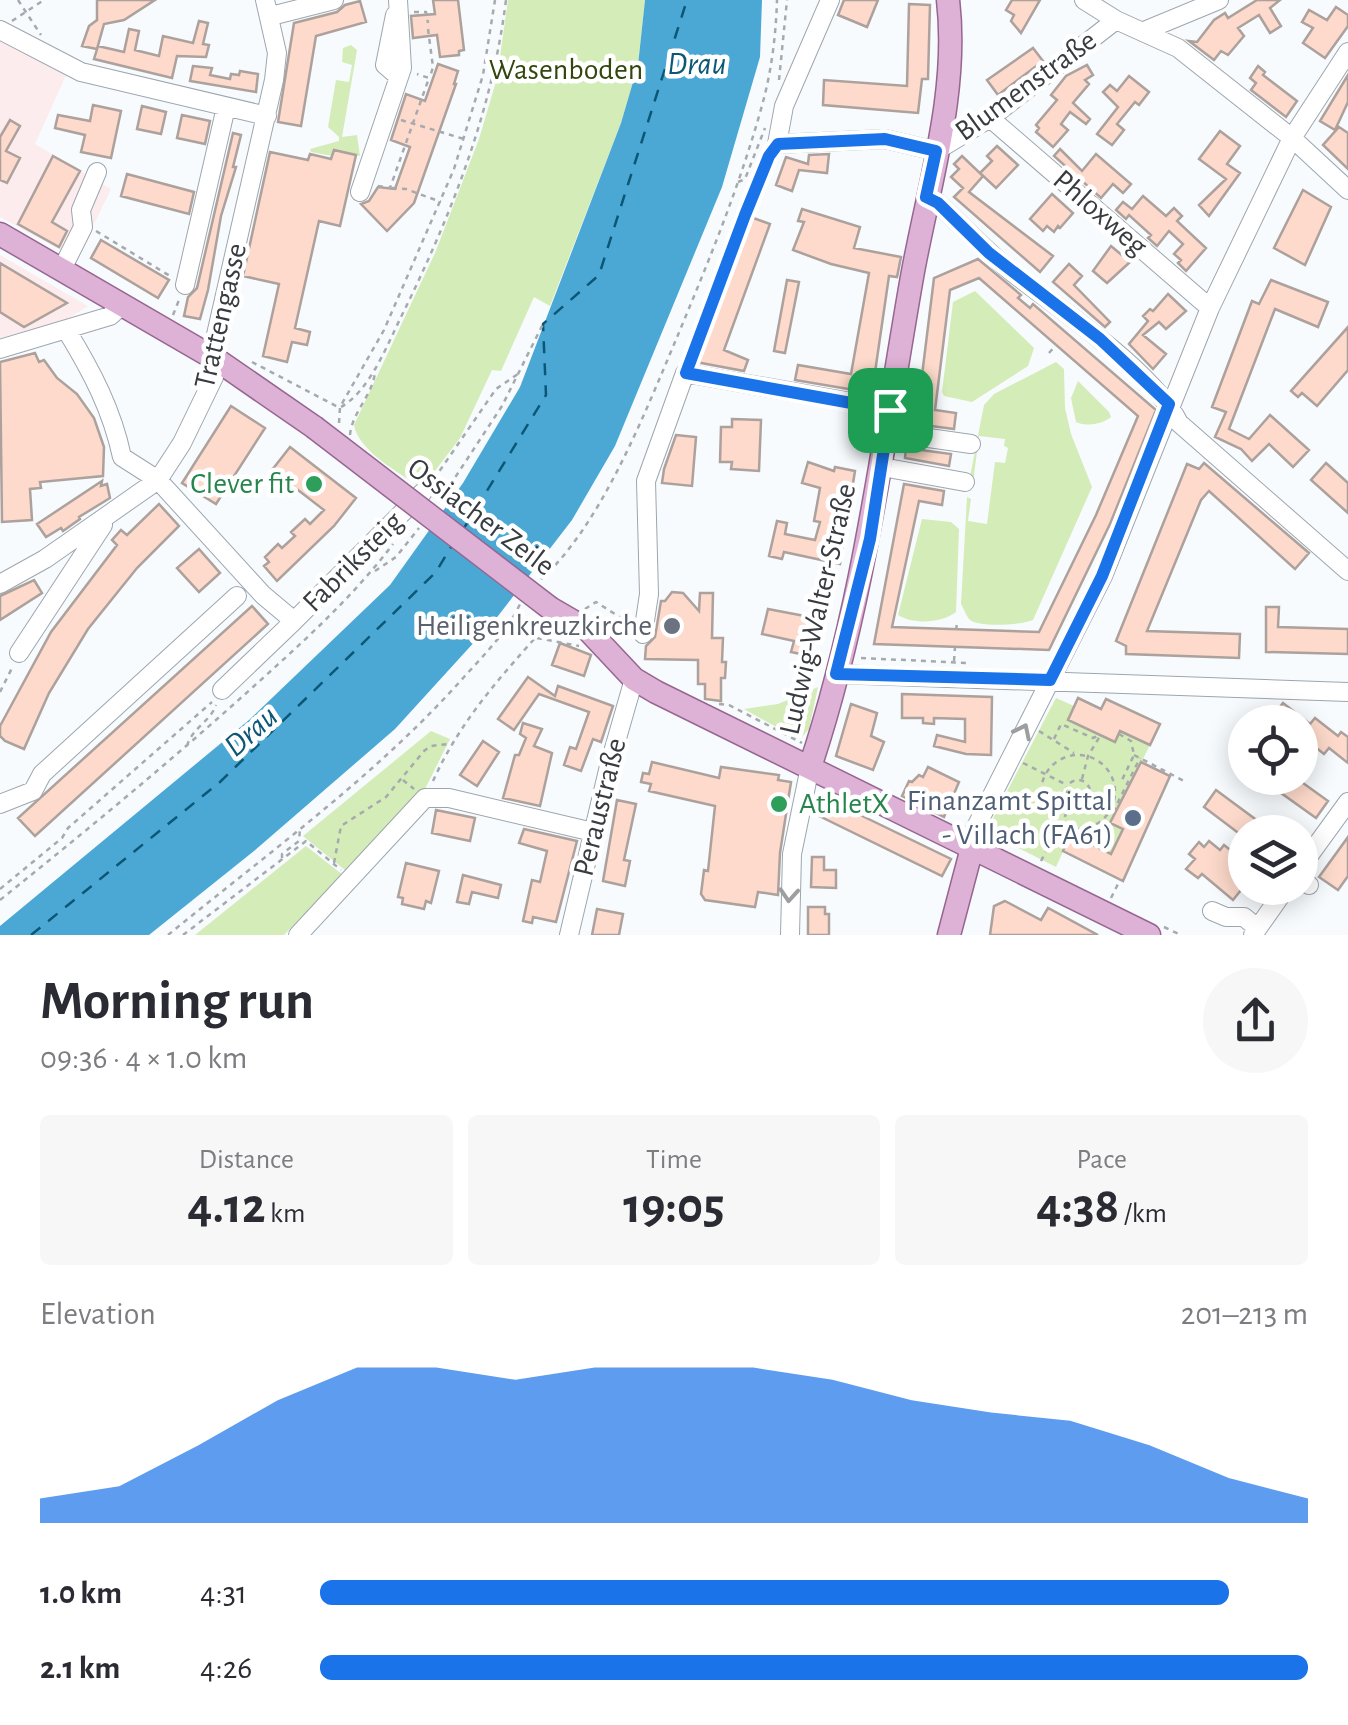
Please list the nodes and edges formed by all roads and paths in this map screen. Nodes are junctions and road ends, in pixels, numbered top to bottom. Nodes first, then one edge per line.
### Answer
1 (18, 0) edge
2 (44, 0) edge
3 (334, 0) edge
4 (494, 0) edge
5 (506, 0) edge
6 (777, 0) edge
7 (787, 0) edge
8 (830, 0) edge
9 (948, 0) edge
10 (1084, 0) edge
11 (1219, 0) edge
12 (399, 4) edge
13 (271, 5) edge
14 (26, 12) junction
15 (1185, 16) junction
16 (1116, 20) junction
17 (4, 28) edge
18 (1144, 31) junction
19 (1178, 48) junction
20 (1348, 52) edge
21 (51, 59) junction
22 (400, 72) junction
23 (430, 78) junction
24 (226, 107) junction
25 (777, 108) junction
26 (267, 116) junction
27 (990, 118) junction
28 (413, 124) junction
29 (1292, 138) junction
30 (464, 139) junction
31 (778, 144) junction
32 (936, 151) junction
33 (97, 172) dead end
34 (736, 182) junction
35 (362, 188) joint
36 (390, 188) junction
37 (1348, 190) edge
38 (926, 197) junction
39 (440, 202) junction
40 (83, 226) junction
41 (0, 234) edge
42 (62, 270) junction
43 (185, 285) junction
44 (120, 306) junction
45 (1210, 308) junction
46 (172, 317) dead end
47 (543, 324) dead end
48 (66, 331) junction
49 (1056, 345) dead end
50 (0, 349) edge
51 (1050, 353) dead end
52 (217, 360) junction
53 (248, 360) dead end
54 (686, 373) junction
55 (518, 374) junction
56 (1169, 404) junction
57 (340, 407) junction
58 (888, 421) junction
59 (350, 436) dead end
60 (971, 444) dead end
61 (882, 467) junction
62 (158, 480) junction
63 (964, 482) dead end
64 (430, 497) junction
65 (108, 516) junction
66 (424, 522) dead end
67 (1348, 571) edge
68 (540, 580) dead end
69 (0, 584) edge
70 (526, 593) dead end
71 (237, 596) dead end
72 (581, 614) dead end
73 (550, 615) junction
74 (294, 621) junction
75 (643, 634) joint
76 (536, 638) junction
77 (584, 643) dead end
78 (955, 647) dead end
79 (19, 653) joint
80 (855, 658) dead end
81 (954, 662) junction
82 (972, 663) dead end
83 (836, 674) junction
84 (634, 679) junction
85 (1050, 680) junction
86 (222, 690) junction
87 (0, 692) edge
88 (1348, 692) edge
89 (1037, 730) dead end
90 (1119, 734) dead end
91 (1054, 739) junction
92 (449, 744) junction
93 (187, 748) junction
94 (1076, 755) junction
95 (1134, 755) junction
96 (1088, 756) junction
97 (1140, 758) junction
98 (1021, 763) dead end
99 (810, 767) junction
100 (1046, 773) junction
101 (1081, 780) junction
102 (1113, 782) junction
103 (1121, 782) junction
104 (1186, 782) dead end
105 (1127, 785) junction
106 (1067, 786) junction
107 (425, 798) junction
108 (1088, 800) junction
109 (1348, 802) edge
110 (1072, 803) junction
111 (0, 804) edge
112 (1113, 812) junction
113 (1060, 825) junction
114 (301, 828) junction
115 (593, 832) junction
116 (972, 848) junction
117 (1318, 852) edge
118 (282, 859) junction
119 (1040, 862) dead end
120 (333, 864) junction
121 (347, 874) dead end
122 (1120, 880) dead end
123 (0, 889) edge
124 (1110, 899) dead end
125 (0, 900) edge
126 (1274, 905) edge
127 (1212, 912) dead end
128 (1251, 929) edge
129 (168, 935) edge
130 (184, 935) edge
131 (298, 935) edge
132 (569, 935) edge
133 (790, 935) edge
134 (948, 935) edge
135 (1149, 935) edge

1 - 14 path
2 - 14 path
3 - 13 street, Trattengasse
4 - 30 path
5 - 57 path
6 - 34 path
7 - 25 path
8 - 25 street
9 - 32 main road, Ludwig-Walter-Straße
10 - 16 street
11 - 15 street
12 - 22 street
12 - 23 path
13 - 26 street, Trattengasse
14 - 17 path
14 - 21 path
15 - 18 street
15 - 19 street
16 - 18 street
16 - 27 street, Blumenstraße
17 - 21 street
18 - 19 street
19 - 29 street
20 - 29 street
21 - 24 street
22 - 23 path
22 - 35 street
23 - 28 path
24 - 26 street
24 - 43 street
25 - 31 street
25 - 34 path
26 - 52 street, Trattengasse
27 - 32 street, Blumenstraße
27 - 45 street, Phloxweg
28 - 30 path
28 - 36 path
29 - 37 street
29 - 45 street
30 - 39 path
31 - 32 street
31 - 54 path
32 - 38 main road, Ludwig-Walter-Straße
33 - 40 street
34 - 68 path
35 - 36 path
36 - 39 path
38 - 56 street
38 - 58 main road, Ludwig-Walter-Straße
39 - 57 path
40 - 42 street
40 - 43 path
41 - 42 main road, Ossiacher Zeile
42 - 44 main road, Ossiacher Zeile
43 - 46 path
44 - 48 street
44 - 52 main road, Ossiacher Zeile
45 - 56 street
47 - 55 path
48 - 50 street
48 - 62 street, Fabriksteig
49 - 51 path
52 - 62 street, Trattengasse
52 - 73 main road, Ossiacher Zeile, bridge
53 - 57 path
54 - 58 street
54 - 75 street
55 - 64 path
55 - 64 path
56 - 67 street
56 - 85 street
57 - 59 path
58 - 60 street
58 - 61 main road, Ludwig-Walter-Straße
61 - 63 street
61 - 83 main road, Ludwig-Walter-Straße
62 - 65 street, Trattengasse
62 - 74 street, Fabriksteig
64 - 74 street, Fabriksteig
65 - 69 street, Trattengasse
65 - 79 street
66 - 93 path
70 - 114 path
71 - 111 street
72 - 75 path
73 - 76 path
73 - 84 main road, Ossiacher Zeile
74 - 86 street
76 - 77 path
76 - 92 path
78 - 81 path
79 - 87 path
80 - 81 path
81 - 82 path
83 - 85 street
83 - 99 main road, Ludwig-Walter-Straße
84 - 99 main road, Ossiacher Zeile
84 - 115 street, Peraustraße
85 - 88 street
116 -> 85 street
86 - 93 path
86 - 123 path
89 - 91 path
90 - 95 path
91 - 94 path
91 - 96 path
92 - 107 path
92 - 120 path
93 - 125 path
94 - 96 path
94 - 100 path
95 - 97 path
95 - 103 path
96 - 101 path
96 - 102 path
97 - 104 path
97 - 105 path
98 - 100 path
99 - 116 main road, Ossiacher Zeile
99 -> 133 street, Ludwig-Walter-Straße
100 - 106 path
100 - 113 path
101 - 106 path
101 - 108 path
102 - 103 path
102 - 112 path
103 - 105 path
105 - 112 path
106 - 110 path
107 - 115 street
107 - 131 street
108 - 110 path
108 - 112 path
109 - 117 street
110 - 113 path
112 - 113 path
113 - 119 path
114 - 118 path
114 - 129 path
115 - 132 street, Peraustraße
116 - 134 main road
116 - 135 main road, Ossiacher Zeile
118 - 120 path
118 - 130 path
120 - 121 path
122 - 124 path
126 - 128 street
127 - 128 street

